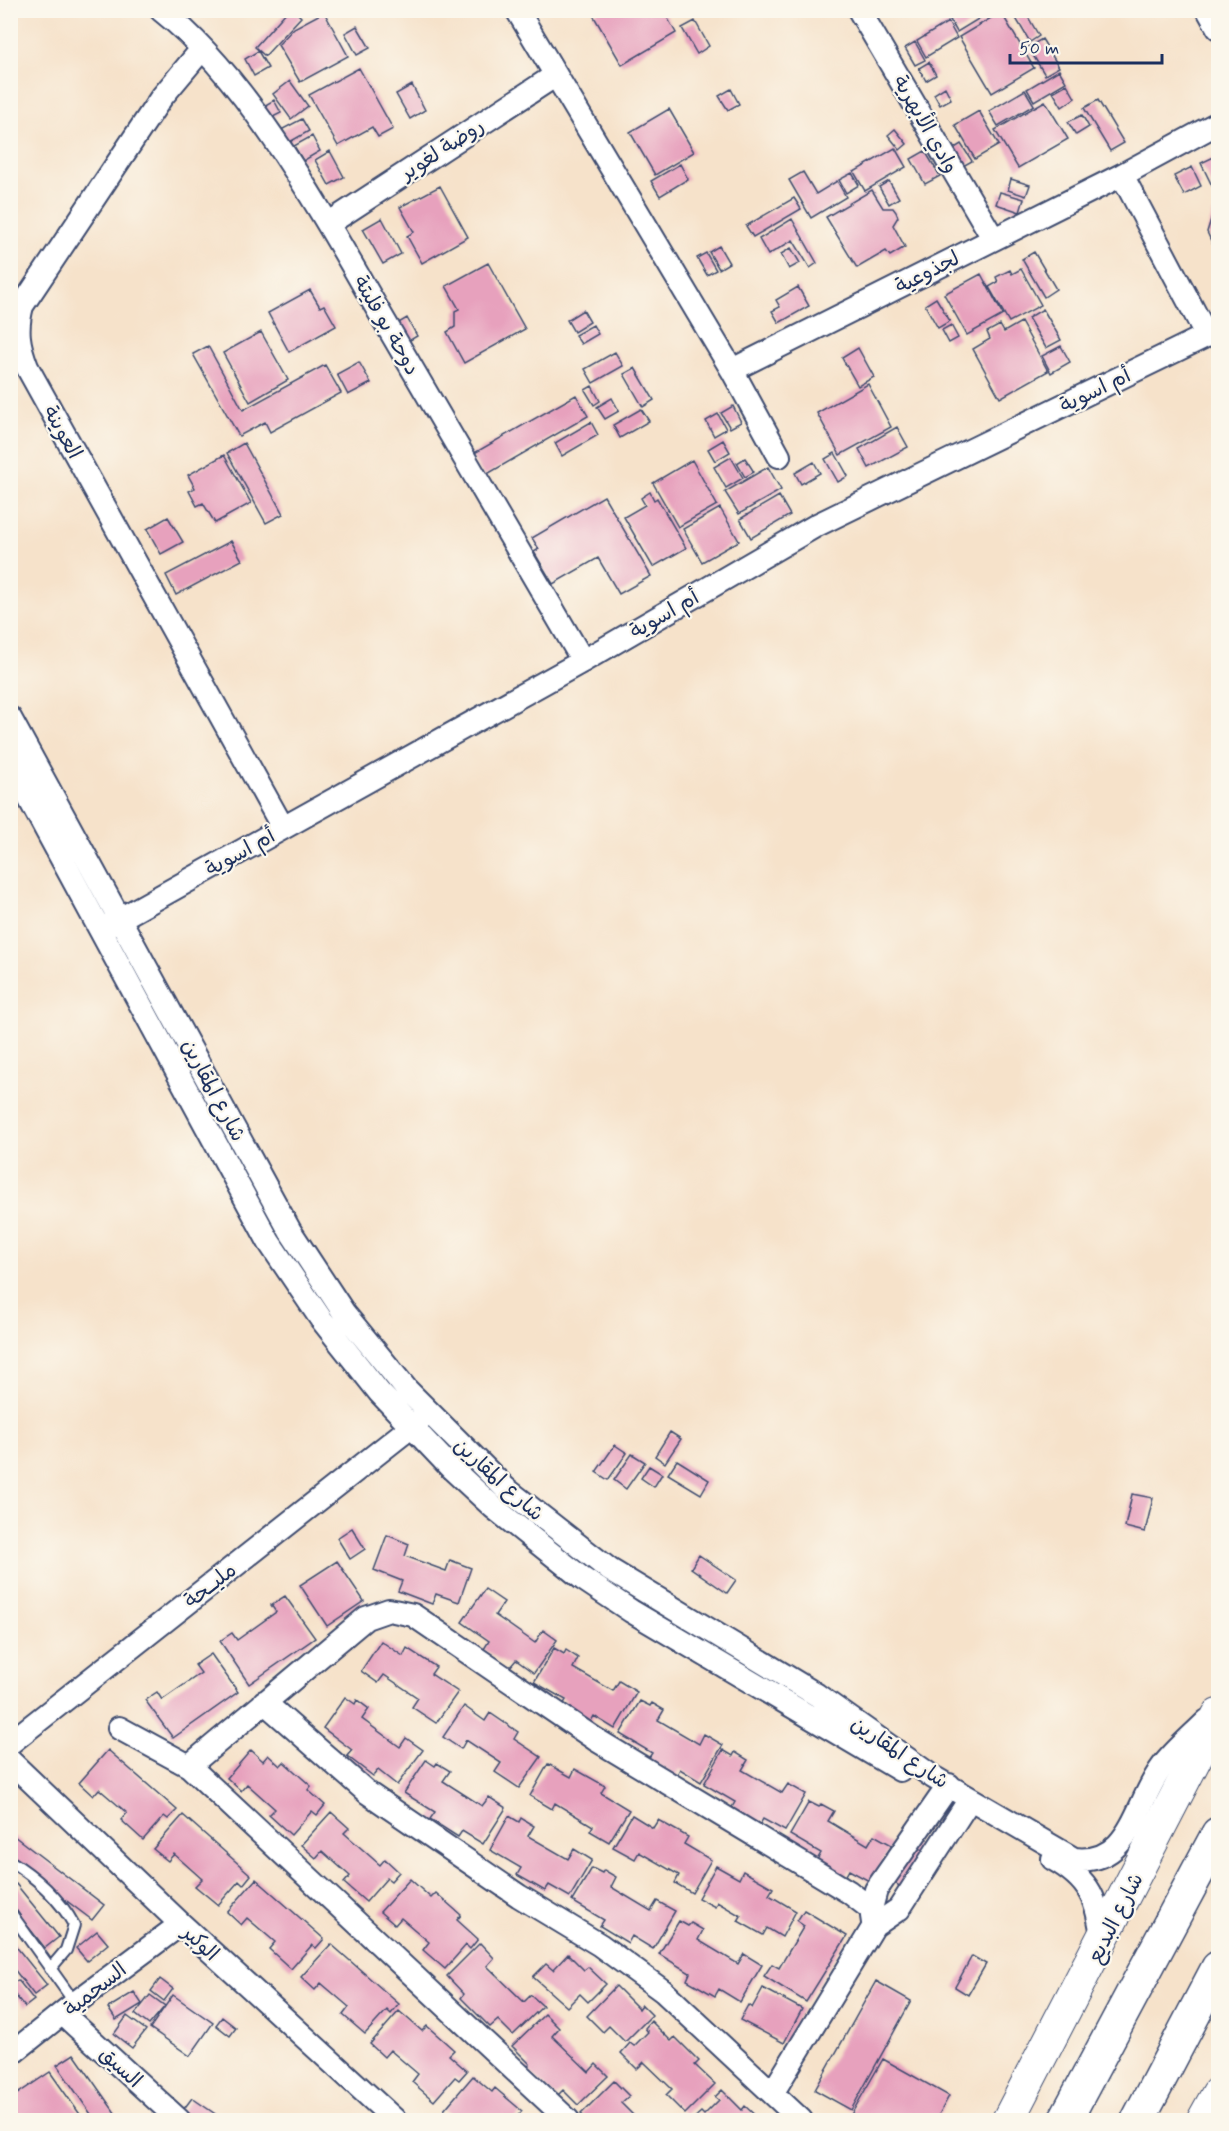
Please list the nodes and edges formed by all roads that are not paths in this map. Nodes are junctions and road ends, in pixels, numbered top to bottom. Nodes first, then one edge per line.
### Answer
1 (161, 10) edge
2 (518, 10) edge
3 (859, 10) edge
4 (1208, 10) edge
5 (1218, 28) edge
6 (202, 49) junction
7 (556, 75) junction
8 (1218, 123) edge
9 (1122, 175) junction
10 (327, 224) junction
11 (993, 238) junction
12 (1213, 333) edge
13 (732, 370) junction
14 (779, 456) dead end
15 (584, 661) junction
16 (10, 718) edge
17 (10, 763) edge
18 (283, 828) junction
19 (111, 924) junction
20 (419, 1420) junction
21 (264, 1702) junction
22 (1218, 1712) edge
23 (119, 1728) dead end
24 (10, 1743) edge
25 (10, 1761) edge
26 (189, 1766) junction
27 (946, 1790) junction
28 (967, 1803) junction
29 (1218, 1834) edge
30 (10, 1861) edge
31 (10, 1912) edge
32 (873, 1918) junction
33 (181, 1924) junction
34 (1103, 1941) junction
35 (1218, 1968) edge
36 (50, 1969) junction
37 (69, 2008) junction
38 (10, 2055) edge
39 (773, 2092) junction
40 (1218, 2093) edge
41 (179, 2121) edge
42 (395, 2121) edge
43 (568, 2121) edge
44 (801, 2121) edge
45 (1008, 2121) edge
46 (1065, 2121) edge
47 (1138, 2121) edge
48 (1203, 2121) edge

1 - 6 street, دوحة بو فليتة
2 - 7 street
3 - 11 street, وادي الأبهرية
4 - 5 street
6 - 10 street, دوحة بو فليتة
6 - 18 street, العوينة
7 - 10 street, روضة لغوير
7 - 13 street
8 - 9 street, لجذوعية
9 - 11 street, لجذوعية
9 - 12 street
10 - 15 street, دوحة بو فليتة
11 - 13 street, لجذوعية
12 - 15 street, أم اسوية
13 - 14 street
15 - 18 street, أم اسوية
16 - 19 street, شارع المقارين
17 - 19 street, شارع المقارين
18 - 19 street, أم اسوية
19 - 20 street, شارع المقارين
20 - 24 street, مليــحة
20 - 27 street, شارع المقارين
21 - 26 street
21 - 32 street
21 - 39 street
22 - 28 street, شارع المقارين
22 - 34 main road, شارع البديع
23 - 26 street
25 - 33 street, الوكير
26 - 43 street
27 - 28 street, شارع المقارين
27 - 32 street
28 - 32 street
28 - 34 street, شارع المقارين
29 - 46 highway
30 - 36 lane
31 - 36 lane
32 - 39 street
33 - 37 street, السحمية
33 - 42 street, الوكير
34 - 45 main road, شارع البديع
35 - 47 highway
36 - 37 lane
37 - 38 street, السحمية
37 - 41 street, السيق
39 - 44 street
40 - 48 main road

